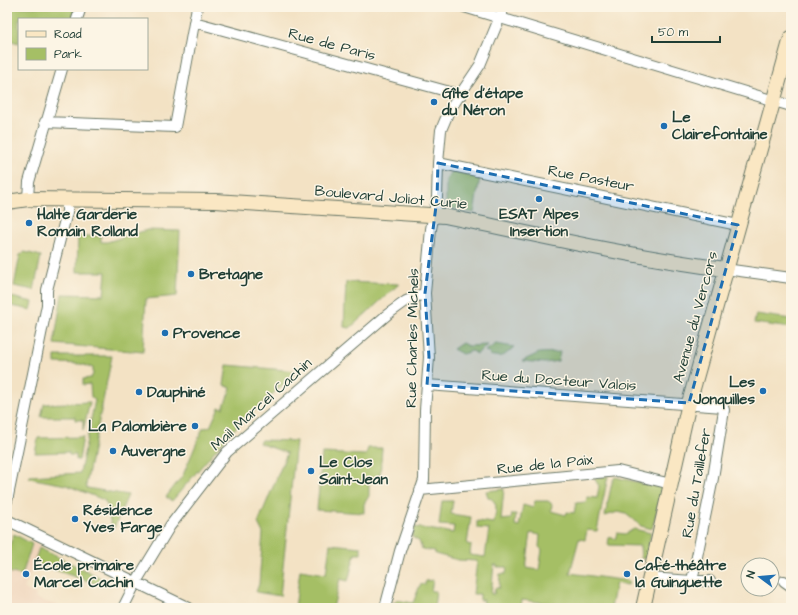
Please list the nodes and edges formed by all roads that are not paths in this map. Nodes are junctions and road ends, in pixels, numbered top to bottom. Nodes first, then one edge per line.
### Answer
1 (81, 7) edge
2 (197, 7) edge
3 (464, 7) edge
4 (504, 7) edge
5 (77, 18) edge
6 (500, 18) junction
7 (194, 22) junction
8 (791, 38) edge
9 (62, 70) edge
10 (461, 95) junction
11 (773, 100) junction
12 (791, 106) edge
13 (45, 122) junction
14 (438, 163) junction
15 (28, 198) junction
16 (67, 199) junction
17 (7, 202) edge
18 (433, 216) junction
19 (738, 225) junction
20 (725, 269) junction
21 (791, 278) edge
22 (425, 293) junction
23 (428, 385) junction
24 (689, 403) junction
25 (671, 484) junction
26 (420, 490) junction
27 (7, 501) edge
28 (7, 520) edge
29 (649, 578) junction
30 (692, 581) junction
31 (710, 581) dead end
32 (136, 582) junction
33 (123, 608) edge
34 (189, 608) edge
35 (385, 608) edge
36 (643, 608) edge

1 - 5 street
2 - 7 street
3 - 6 street
4 - 6 street, Rue Charles Michels
6 - 10 street, Rue Charles Michels
6 - 11 street
7 - 10 street, Rue de Paris
7 - 13 street
8 - 11 street, Avenue du Vercors
9 - 13 street
10 - 14 street, Rue Charles Michels
11 - 12 street
11 - 19 street, Avenue du Vercors
13 - 15 street
14 - 18 street, Rue Charles Michels
14 - 19 street, Rue Pasteur
15 - 16 street, Boulevard Joliot Curie
15 - 17 street, Boulevard Joliot Curie
16 - 18 street, Boulevard Joliot Curie
16 - 27 street
18 - 20 street, Boulevard Joliot Curie
18 - 22 street, Rue Charles Michels
19 - 20 street, Avenue du Vercors
20 - 21 street, Boulevard Joliot Curie
20 - 24 street, Avenue du Vercors
22 - 23 street, Rue Charles Michels
22 - 32 street, Mail Marcel Cachin
23 - 24 street, Rue du Docteur Valois
23 - 26 street, Rue Charles Michels
24 - 25 street, Avenue du Vercors
24 - 30 street, Rue du Taillefer
25 - 26 street, Rue de la Paix
25 - 29 street, Avenue du Vercors
26 - 35 street, Rue Charles Michels
28 - 32 street
29 - 30 street
29 - 36 street, Avenue du Vercors
30 - 31 street
32 - 33 street, Mail Marcel Cachin
32 - 34 street

